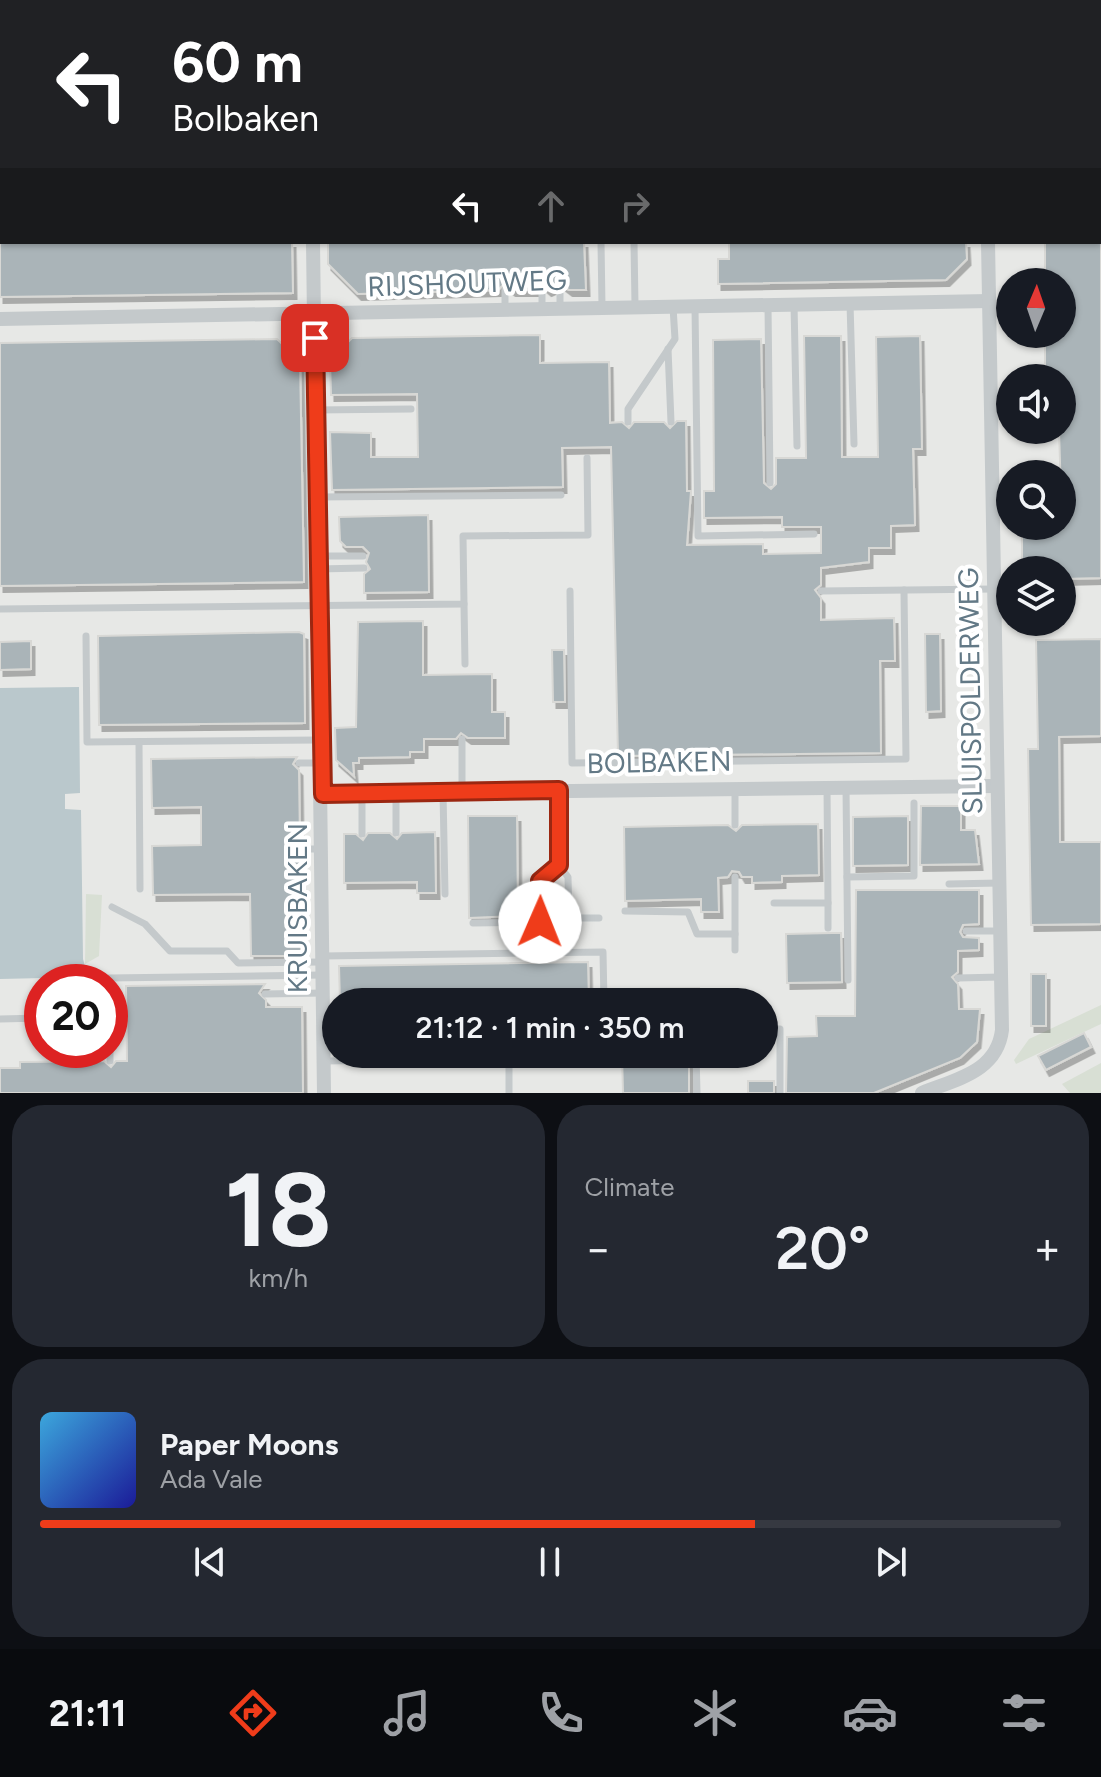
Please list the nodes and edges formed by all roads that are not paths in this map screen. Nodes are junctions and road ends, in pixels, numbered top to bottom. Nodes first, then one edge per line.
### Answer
1 (313, 244) edge
2 (601, 244) edge
3 (634, 244) edge
4 (988, 244) edge
5 (505, 290) dead end
6 (542, 290) dead end
7 (560, 290) dead end
8 (989, 301) junction
9 (850, 303) junction
10 (768, 304) junction
11 (794, 304) junction
12 (635, 305) junction
13 (673, 305) junction
14 (695, 305) junction
15 (560, 306) junction
16 (602, 306) junction
17 (505, 307) junction
18 (542, 307) junction
19 (315, 313) junction
20 (0, 319) edge
21 (668, 349) junction
22 (411, 409) dead end
23 (315, 410) junction
24 (628, 422) dead end
25 (671, 422) dead end
26 (854, 444) dead end
27 (797, 446) dead end
28 (587, 458) dead end
29 (770, 483) dead end
30 (561, 495) dead end
31 (317, 497) junction
32 (814, 534) dead end
33 (363, 556) dead end
34 (318, 563) junction
35 (364, 568) dead end
36 (994, 589) junction
37 (904, 590) junction
38 (570, 591) dead end
39 (821, 591) dead end
40 (464, 604) junction
41 (318, 605) junction
42 (0, 609) edge
43 (86, 636) dead end
44 (465, 664) dead end
45 (462, 739) dead end
46 (321, 740) junction
47 (139, 742) junction
48 (299, 763) dead end
49 (321, 763) junction
50 (996, 786) junction
51 (735, 787) junction
52 (827, 787) junction
53 (846, 787) junction
54 (559, 790) junction
55 (443, 792) junction
56 (462, 792) junction
57 (362, 793) junction
58 (396, 793) junction
59 (323, 794) junction
60 (914, 803) dead end
61 (735, 825) dead end
62 (396, 833) dead end
63 (362, 834) dead end
64 (300, 849) dead end
65 (323, 849) junction
66 (559, 865) junction
67 (735, 877) dead end
68 (847, 877) junction
69 (999, 883) junction
70 (949, 884) dead end
71 (140, 889) dead end
72 (445, 894) dead end
73 (774, 903) dead end
74 (828, 903) junction
75 (112, 907) dead end
76 (625, 911) dead end
77 (599, 918) dead end
78 (473, 923) dead end
79 (828, 928) dead end
80 (966, 931) dead end
81 (1000, 931) junction
82 (735, 934) junction
83 (735, 950) dead end
84 (323, 965) junction
85 (128, 977) edge
86 (1001, 977) junction
87 (958, 978) dead end
88 (848, 980) dead end
89 (323, 988) edge
90 (604, 988) edge
91 (322, 993) edge
92 (265, 994) dead end
93 (24, 1018) edge
94 (0, 1019) edge
95 (778, 1029) edge
96 (324, 1068) edge
97 (509, 1068) edge
98 (696, 1068) edge
99 (324, 1093) edge
100 (509, 1093) edge
101 (697, 1093) edge
102 (780, 1093) edge
103 (922, 1093) edge

1 - 19 street, KRUISBAKEN
2 - 16 lane
3 - 12 lane
4 - 8 street, SLUISPOLDERWEG
5 - 17 lane
6 - 18 lane
7 - 15 lane
8 - 9 street, RIJSHOUTWEG
8 - 36 street, SLUISPOLDERWEG
9 - 11 street, RIJSHOUTWEG
9 - 26 lane
10 - 11 street, RIJSHOUTWEG
10 - 14 street, RIJSHOUTWEG
10 - 29 lane
11 - 27 lane
12 - 13 street, RIJSHOUTWEG
12 - 16 street, RIJSHOUTWEG
13 - 14 street, RIJSHOUTWEG
13 - 21 lane
14 - 32 lane
15 - 16 street, RIJSHOUTWEG
15 - 18 street, RIJSHOUTWEG
17 - 18 street, RIJSHOUTWEG
17 - 19 street, RIJSHOUTWEG
19 - 20 street, RIJSHOUTWEG
19 - 23 street, KRUISBAKEN
21 - 24 lane
21 - 25 lane
22 - 23 lane
23 - 31 street, KRUISBAKEN
28 - 40 lane
30 - 31 lane
31 - 34 street, KRUISBAKEN
33 - 34 lane
34 - 35 lane
34 - 41 street, KRUISBAKEN
36 - 37 lane
36 - 50 street, SLUISPOLDERWEG
37 - 38 lane
37 - 39 lane
40 - 41 lane
40 - 44 lane
41 - 42 lane
41 - 46 street, KRUISBAKEN
43 - 47 lane
45 - 56 lane
46 - 47 lane
46 - 49 street, KRUISBAKEN
47 - 71 lane
48 - 49 lane
49 - 59 street, KRUISBAKEN
50 - 53 street, BOLBAKEN
50 - 69 street, SLUISPOLDERWEG
51 - 52 street, BOLBAKEN
51 - 54 street, BOLBAKEN
51 - 61 lane
52 - 53 street, BOLBAKEN
52 - 74 lane
53 - 68 lane
54 - 56 street, BOLBAKEN
54 - 66 lane
55 - 56 street, BOLBAKEN
55 - 58 street, BOLBAKEN
55 - 72 lane
57 - 58 street, BOLBAKEN
57 - 59 street, BOLBAKEN
57 - 63 lane
58 - 62 lane
59 - 65 street, KRUISBAKEN
60 - 68 lane
64 - 65 lane
65 - 84 street, KRUISBAKEN
66 - 77 lane
66 - 78 lane
67 - 82 lane
68 - 88 lane
69 - 70 lane
69 - 81 street, SLUISPOLDERWEG
73 - 74 lane
74 - 79 lane
75 - 84 lane
76 - 82 lane
80 - 81 lane
81 - 86 street, SLUISPOLDERWEG
82 - 83 lane
84 - 85 lane
84 - 89 street, KRUISBAKEN
84 - 90 lane
86 - 87 lane
86 - 103 street, SLUISPOLDERWEG
91 - 92 lane
93 - 94 lane
95 - 102 lane
96 - 99 street, KRUISBAKEN
97 - 100 lane
98 - 101 lane

